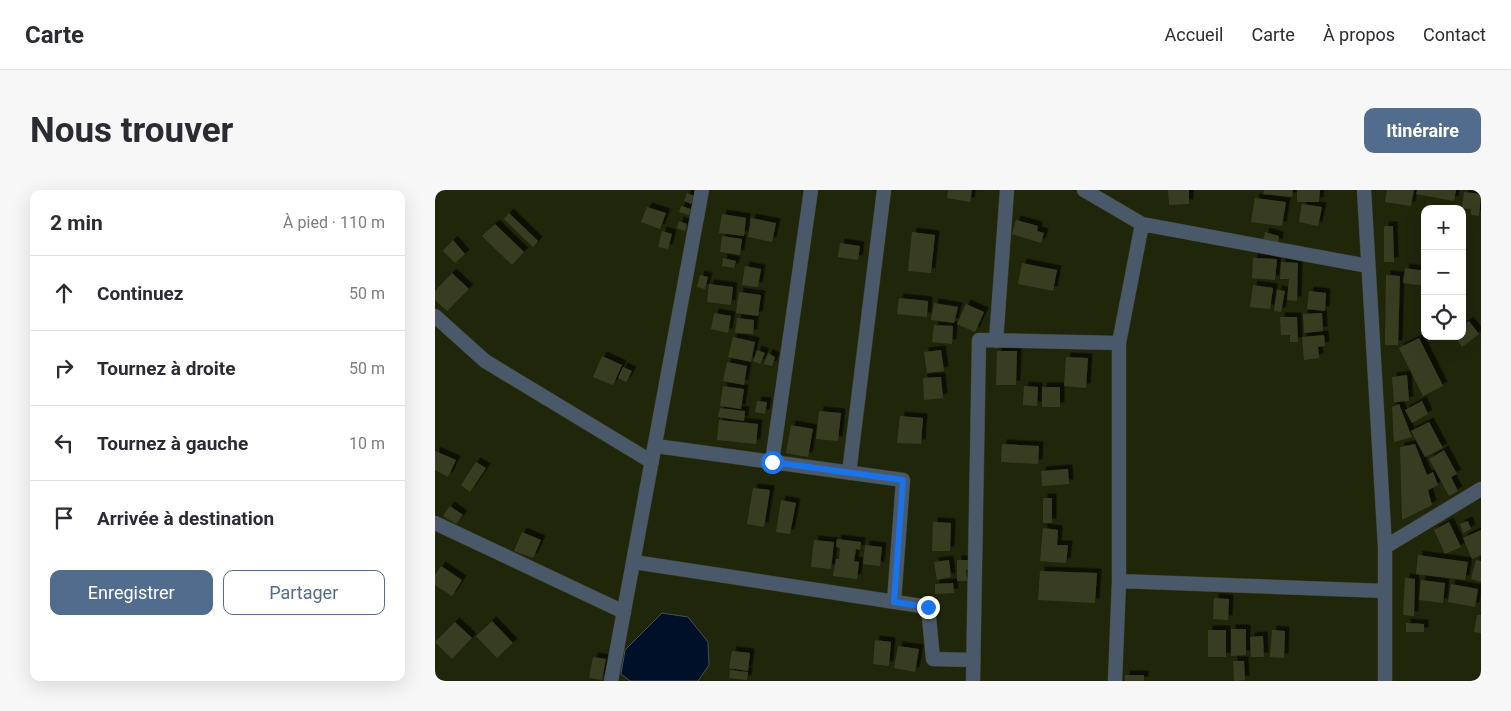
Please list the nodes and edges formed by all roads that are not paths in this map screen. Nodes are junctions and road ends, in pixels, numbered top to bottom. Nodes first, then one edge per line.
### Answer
1 (702, 190) edge
2 (811, 190) edge
3 (884, 190) edge
4 (1007, 190) edge
5 (1084, 190) edge
6 (1364, 190) edge
7 (1142, 224) junction
8 (1368, 266) junction
9 (435, 316) edge
10 (996, 341) junction
11 (1119, 343) junction
12 (655, 446) junction
13 (652, 462) junction
14 (772, 462) junction
15 (849, 473) junction
16 (1481, 489) edge
17 (435, 523) edge
18 (1385, 547) junction
19 (633, 562) junction
20 (1119, 581) junction
21 (1385, 591) junction
22 (894, 602) junction
23 (624, 612) junction
24 (973, 660) junction
25 (611, 681) edge
26 (973, 681) edge
27 (1115, 681) edge
28 (1385, 681) edge

1 - 12 street
2 - 14 street
3 - 15 street
4 - 10 street
5 - 7 street
6 - 8 street
7 - 8 street
7 - 11 street
8 - 18 street
9 - 13 street
10 - 11 street
10 - 24 street
11 - 20 street
12 - 13 street
12 - 14 street
13 - 19 street
14 - 15 street
15 - 22 street
16 - 18 street
17 - 23 street
18 - 21 street
19 - 22 street
19 - 23 street
20 - 21 street
20 - 27 street
21 - 28 street
22 - 24 street
23 - 25 street
24 - 26 street

